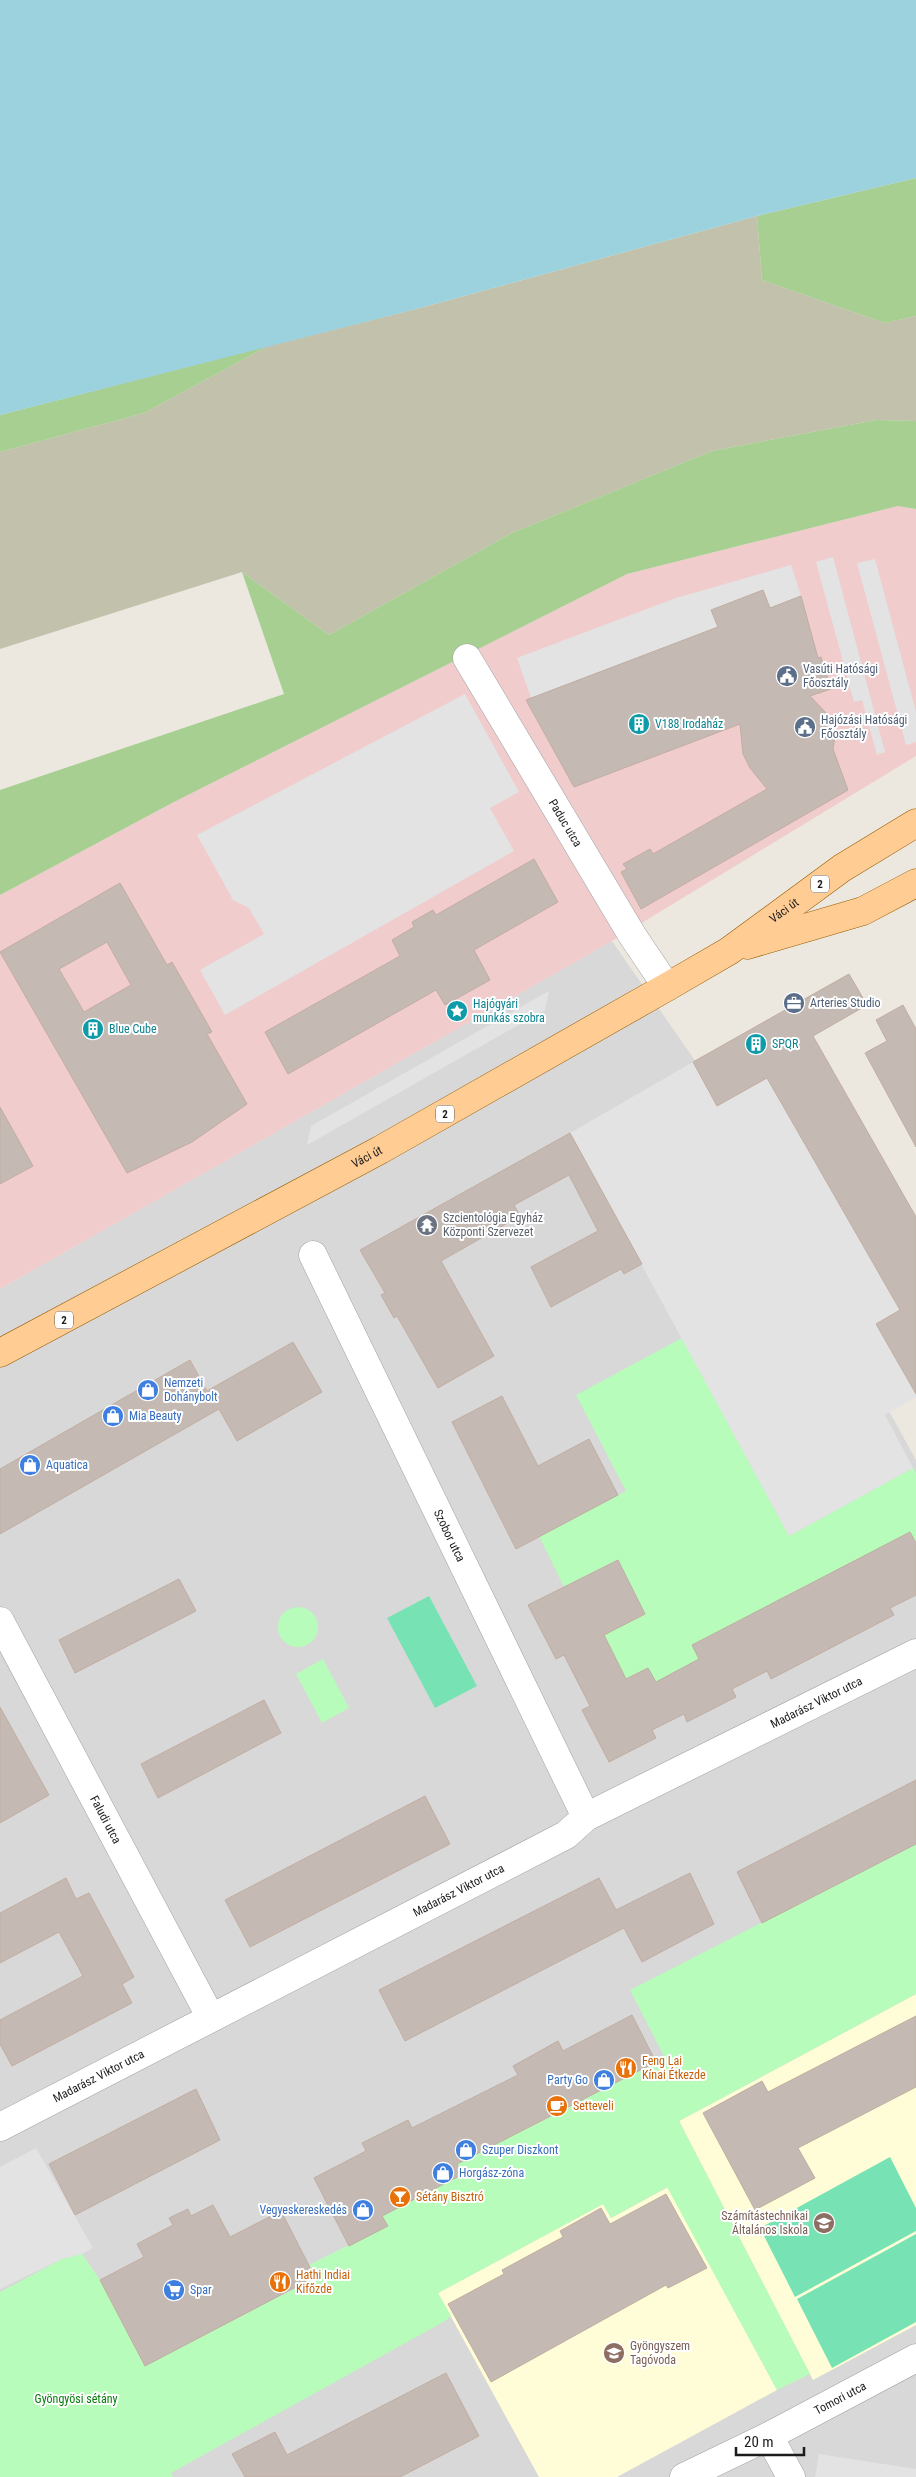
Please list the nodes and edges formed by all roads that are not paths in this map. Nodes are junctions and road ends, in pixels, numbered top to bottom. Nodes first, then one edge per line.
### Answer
1 (467, 658) dead end
2 (916, 824) edge
3 (916, 883) edge
4 (729, 951) junction
5 (666, 987) junction
6 (313, 1255) dead end
7 (0, 1353) edge
8 (0, 1621) edge
9 (916, 1653) edge
10 (586, 1817) junction
11 (211, 2018) junction
12 (0, 2127) edge
13 (916, 2358) edge
14 (769, 2436) junction
15 (684, 2477) edge
16 (791, 2477) edge

1 - 5 street, Paduc utca
2 - 4 main road, Váci út / 2
3 - 4 main road, Váci út / 2
4 - 5 main road, Váci út / 2
5 - 7 main road, Váci út / 2
6 - 10 street, Szobor utca
8 - 11 street, Faludi utca
9 - 10 street, Madarász Viktor utca
10 - 11 street, Madarász Viktor utca
11 - 12 street, Madarász Viktor utca
13 - 14 street, Tomori utca
14 - 15 street, Tomori utca
14 - 16 street

